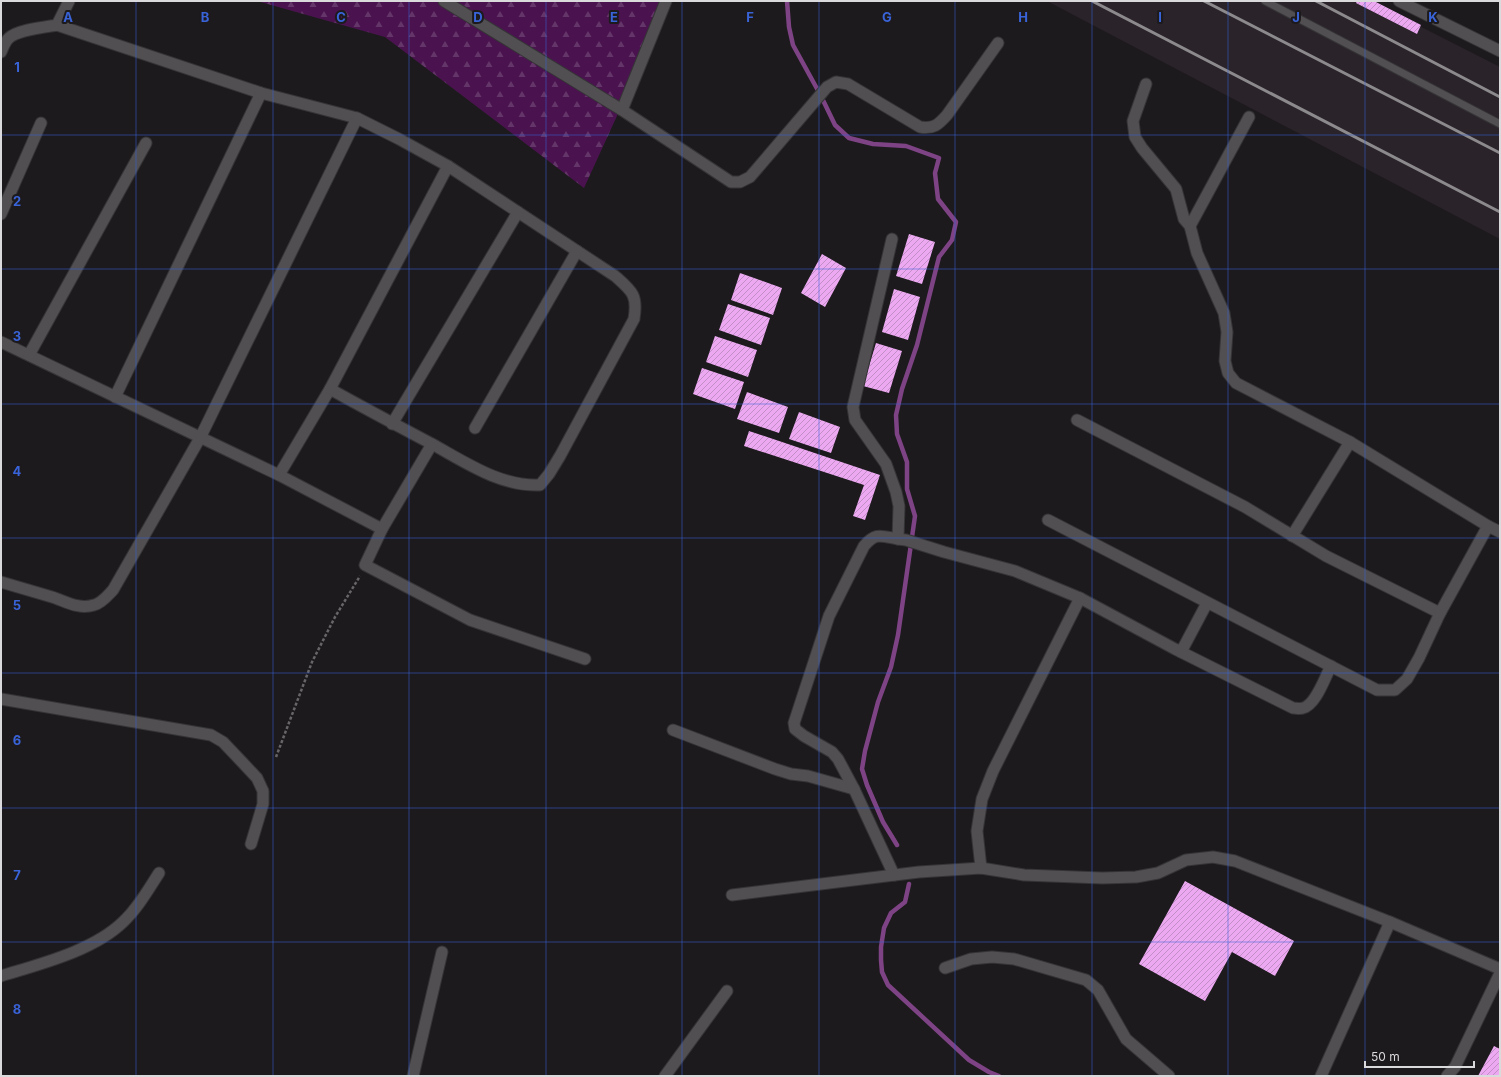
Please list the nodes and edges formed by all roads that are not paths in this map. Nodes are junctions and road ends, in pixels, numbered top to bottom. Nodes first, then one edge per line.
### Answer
1 (69, 1) edge
2 (444, 1) edge
3 (666, 1) edge
4 (1265, 1) edge
5 (1399, 1) edge
6 (57, 25) junction
7 (5, 36) edge
8 (998, 43) dead end
9 (1500, 51) edge
10 (1, 52) edge
11 (1146, 84) dead end
12 (261, 92) junction
13 (622, 110) junction
14 (1249, 117) dead end
15 (357, 118) junction
16 (41, 123) dead end
17 (1500, 124) edge
18 (146, 143) dead end
19 (448, 166) junction
20 (518, 212) junction
21 (1, 214) edge
22 (1190, 226) junction
23 (892, 239) dead end
24 (576, 251) junction
25 (1, 342) edge
26 (29, 355) junction
27 (330, 390) junction
28 (115, 397) junction
29 (1077, 420) dead end
30 (392, 424) junction
31 (475, 428) dead end
32 (200, 438) junction
33 (1350, 442) junction
34 (432, 444) junction
35 (279, 475) junction
36 (1048, 520) dead end
37 (1488, 526) junction
38 (382, 529) junction
39 (1500, 532) edge
40 (1292, 536) junction
41 (902, 540) junction
42 (1, 582) edge
43 (1080, 598) junction
44 (1207, 603) junction
45 (1440, 613) junction
46 (1181, 652) junction
47 (585, 659) dead end
48 (1331, 666) junction
49 (1, 699) edge
50 (673, 730) dead end
51 (854, 789) junction
52 (251, 844) dead end
53 (981, 868) junction
54 (159, 873) dead end
55 (894, 875) junction
56 (732, 895) dead end
57 (1390, 922) junction
58 (442, 952) dead end
59 (945, 968) dead end
60 (1500, 969) edge
61 (1500, 973) edge
62 (1, 976) edge
63 (727, 991) dead end
64 (412, 1076) edge
65 (665, 1076) edge
66 (1169, 1076) edge
67 (1321, 1076) edge
68 (1447, 1076) edge

1 - 6 street
2 - 13 street
3 - 13 street
4 - 17 lane
5 - 9 street
6 - 7 street
6 - 12 street
7 - 10 street
8 - 13 street
11 - 22 street
12 - 15 street
12 - 28 street
14 - 22 street
15 - 19 street
15 - 32 street
16 - 21 street
18 - 26 street
19 - 20 street
19 - 27 street
20 - 24 street
20 - 30 street
22 - 33 street
23 - 41 street
24 - 31 street
24 - 34 street
25 - 26 street
26 - 28 street
27 - 30 street
27 - 35 street
28 - 32 street
29 - 40 street
30 - 34 street
32 - 35 street
32 - 42 street
33 - 37 street
33 - 40 street
34 - 38 street
35 - 38 street
36 - 44 street
37 - 39 street
37 - 45 street
38 - 47 street
40 - 45 street
41 - 43 street
41 - 51 street
43 - 46 street
43 - 53 street
44 - 46 street
44 - 48 street
45 - 48 street
46 - 48 street
49 - 52 street
50 - 51 street
51 - 55 street
53 - 55 street
53 - 57 street
54 - 62 street
55 - 56 street
57 - 60 street
57 - 67 street
58 - 64 street
59 - 66 street
61 - 68 street
63 - 65 street

